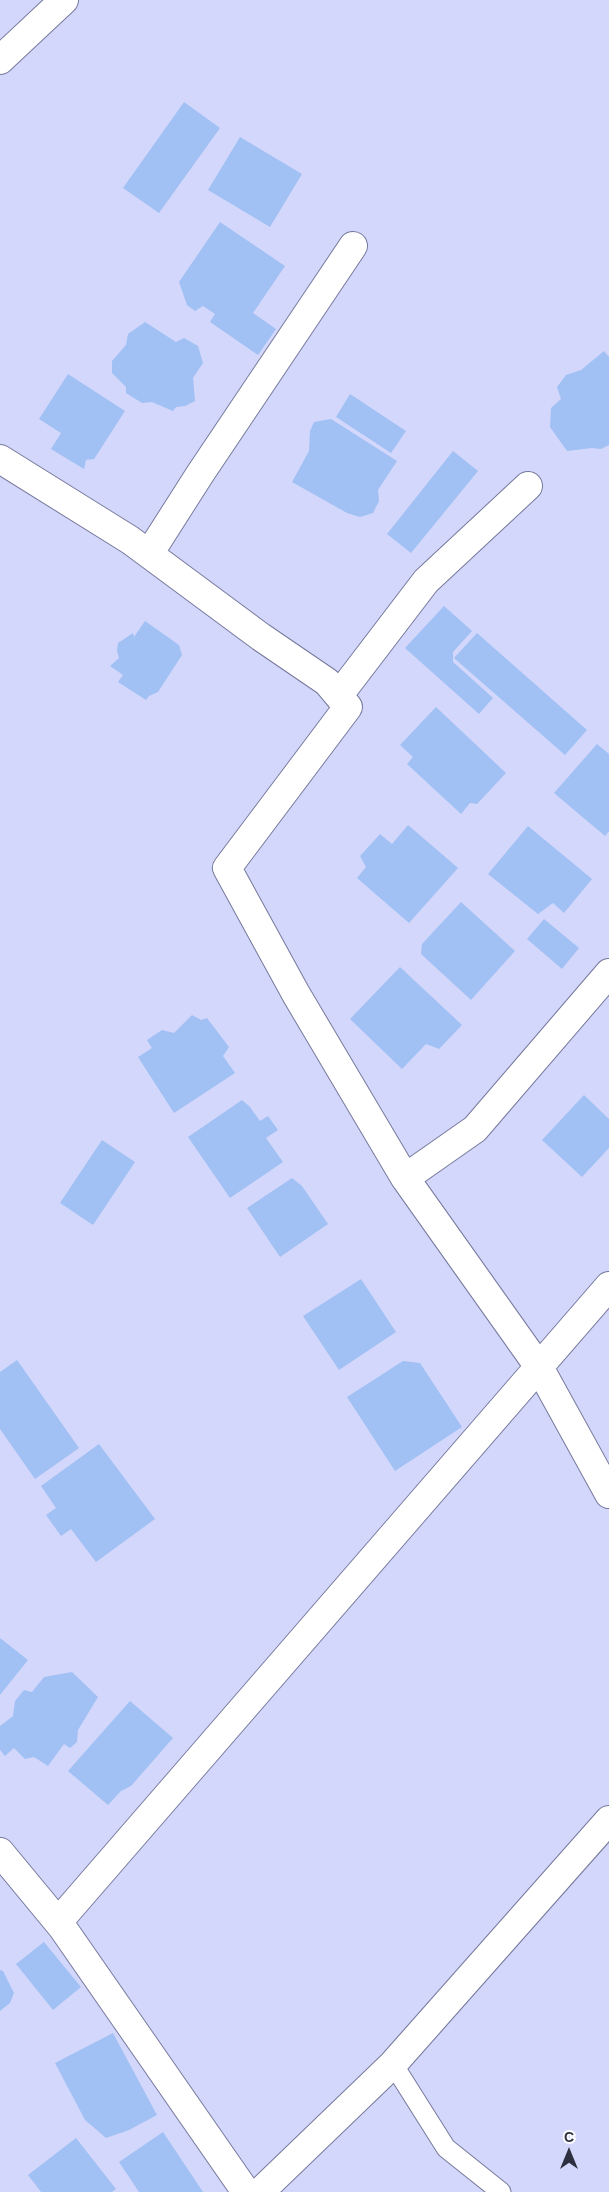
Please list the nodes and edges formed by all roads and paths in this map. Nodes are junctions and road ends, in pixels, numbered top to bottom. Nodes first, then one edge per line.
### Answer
1 (64, 0) edge
2 (0, 60) edge
3 (353, 246) dead end
4 (0, 459) edge
5 (528, 486) dead end
6 (149, 554) junction
7 (339, 695) junction
8 (609, 973) edge
9 (405, 1178) junction
10 (609, 1286) edge
11 (539, 1367) junction
12 (609, 1494) edge
13 (609, 1820) edge
14 (0, 1852) edge
15 (58, 1922) junction
16 (393, 2064) junction
17 (246, 2192) edge
18 (260, 2192) edge
19 (501, 2192) edge

1 - 2 street
3 - 6 street
4 - 6 street
5 - 7 street
6 - 7 street
7 - 9 street
8 - 9 street
9 - 11 street
10 - 11 street
11 - 12 street
11 - 15 street
13 - 16 street
14 - 15 street
15 - 17 street
16 - 18 street
16 - 19 lane

